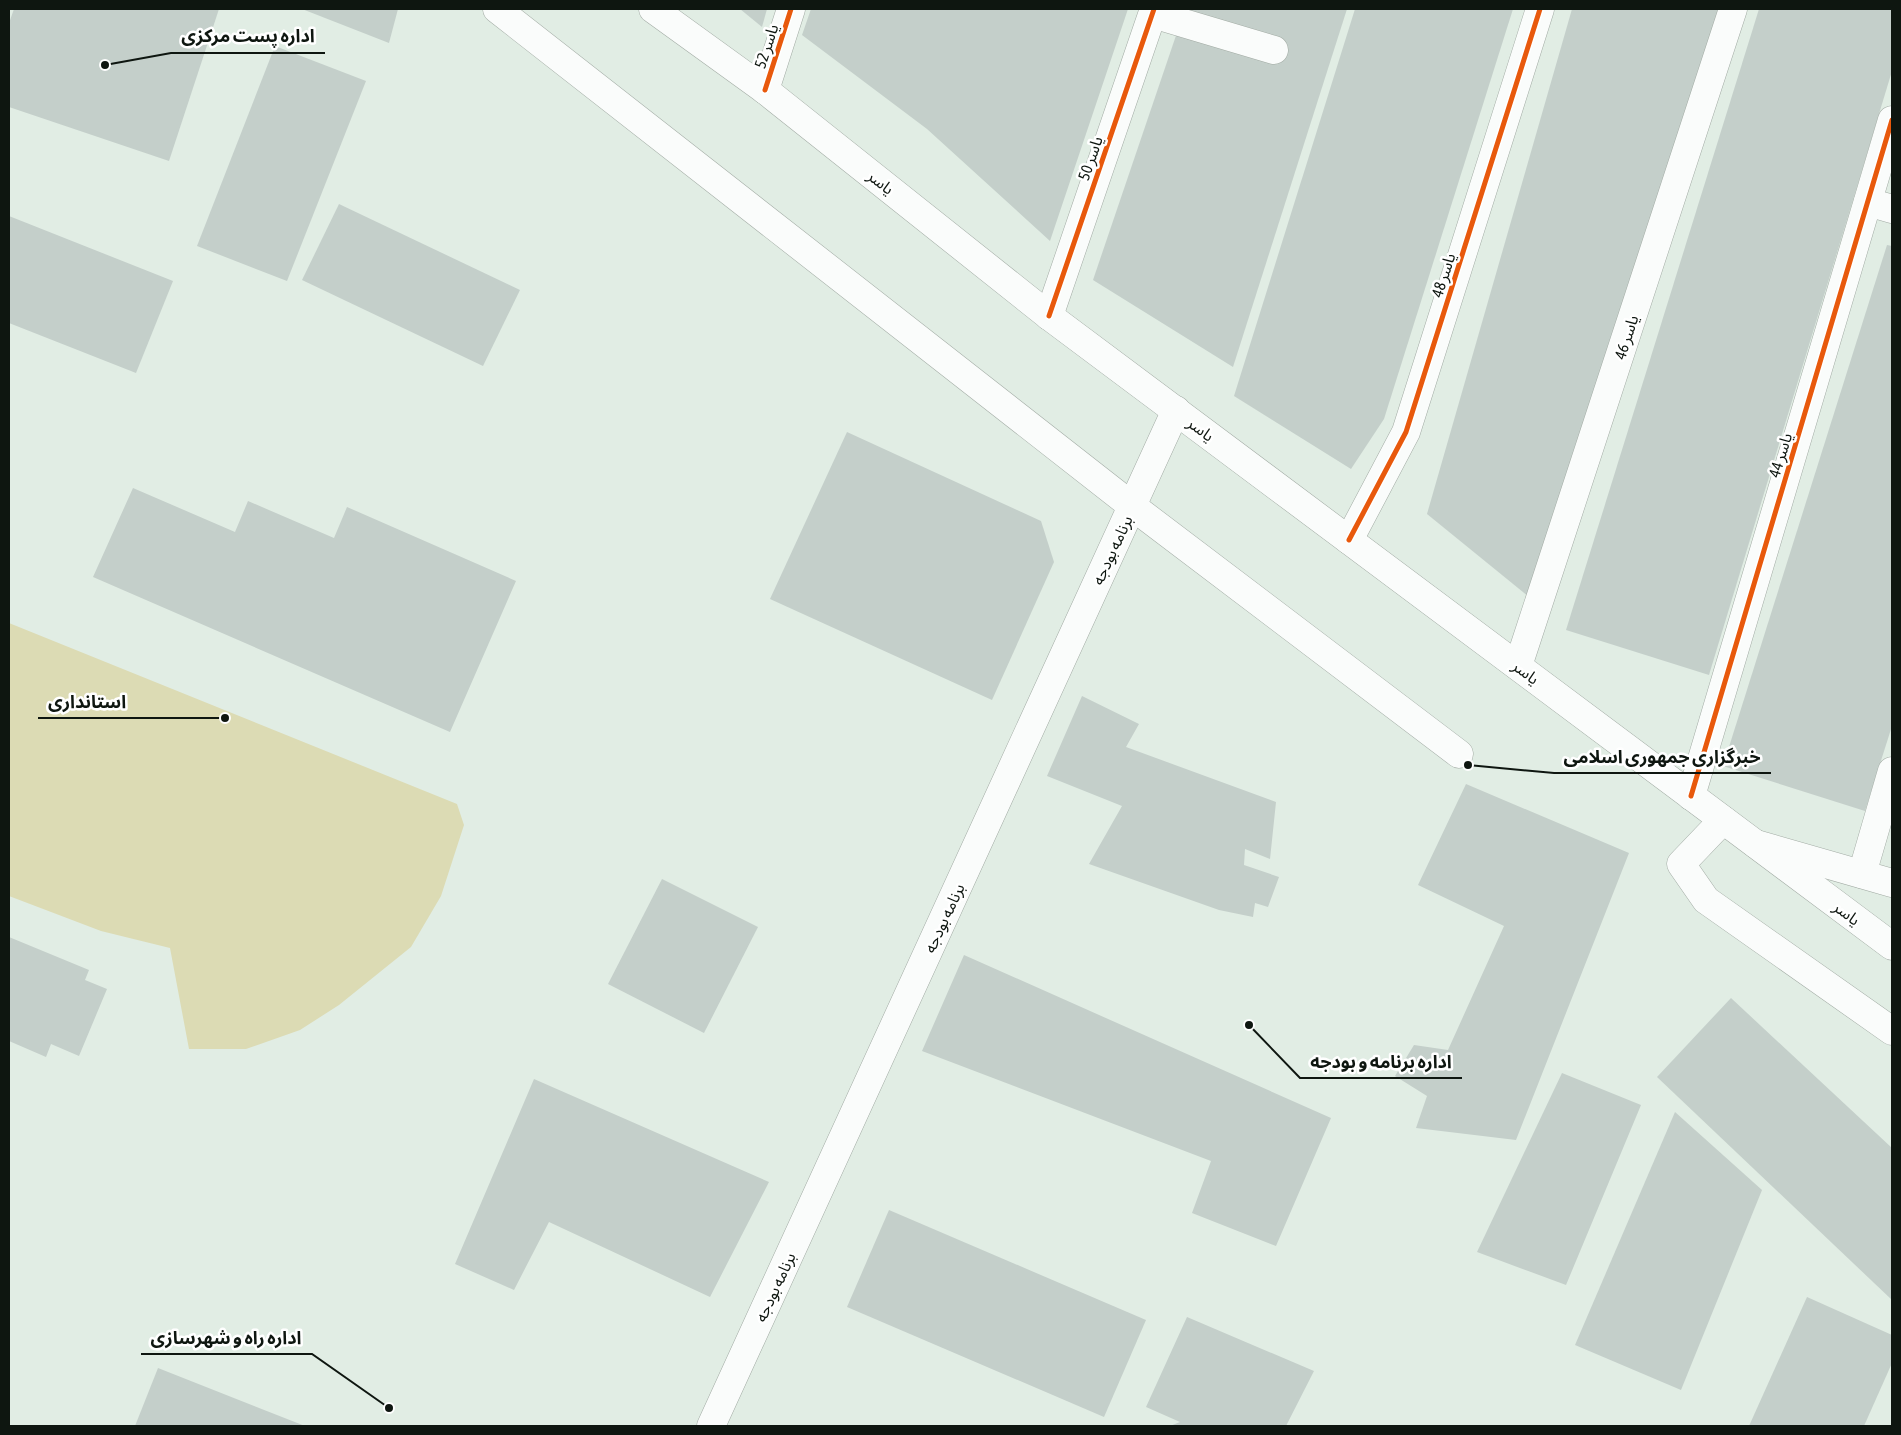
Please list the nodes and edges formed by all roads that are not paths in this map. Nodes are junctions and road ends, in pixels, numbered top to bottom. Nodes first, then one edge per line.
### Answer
1 (497, 9) edge
2 (653, 9) edge
3 (791, 9) edge
4 (1540, 9) edge
5 (1734, 9) edge
6 (1153, 11) edge
7 (527, 17) edge
8 (1274, 50) dead end
9 (765, 90) junction
10 (1892, 120) edge
11 (1880, 206) edge
12 (1049, 316) junction
13 (1176, 410) junction
14 (1132, 506) junction
15 (1349, 540) junction
16 (1518, 666) junction
17 (1459, 754) dead end
18 (1892, 771) edge
19 (1691, 796) junction
20 (1723, 820) junction
21 (1754, 843) junction
22 (1862, 874) junction
23 (1892, 883) edge
24 (1892, 946) edge
25 (1892, 1032) edge
26 (712, 1426) edge

1 - 7 main road
2 - 9 main road, یاسر
3 - 9 main road, یاسر 52
4 - 15 main road, یاسر 48
5 - 16 main road, یاسر 46
6 - 8 main road
6 - 12 main road, یاسر 50
7 - 14 main road
9 - 12 main road, یاسر
10 - 11 main road, یاسر 44
11 - 19 main road, یاسر 44
12 - 13 main road, یاسر
13 - 14 main road, برنامه بودجه
13 - 15 main road, یاسر
14 - 17 main road
14 - 26 main road, برنامه بودجه
15 - 16 main road, یاسر
16 - 19 main road, یاسر
18 - 22 main road
19 - 20 main road, یاسر
20 - 21 main road, یاسر
20 - 25 main road
21 - 22 main road, یاسر
21 - 24 main road, یاسر
22 - 23 main road, یاسر

